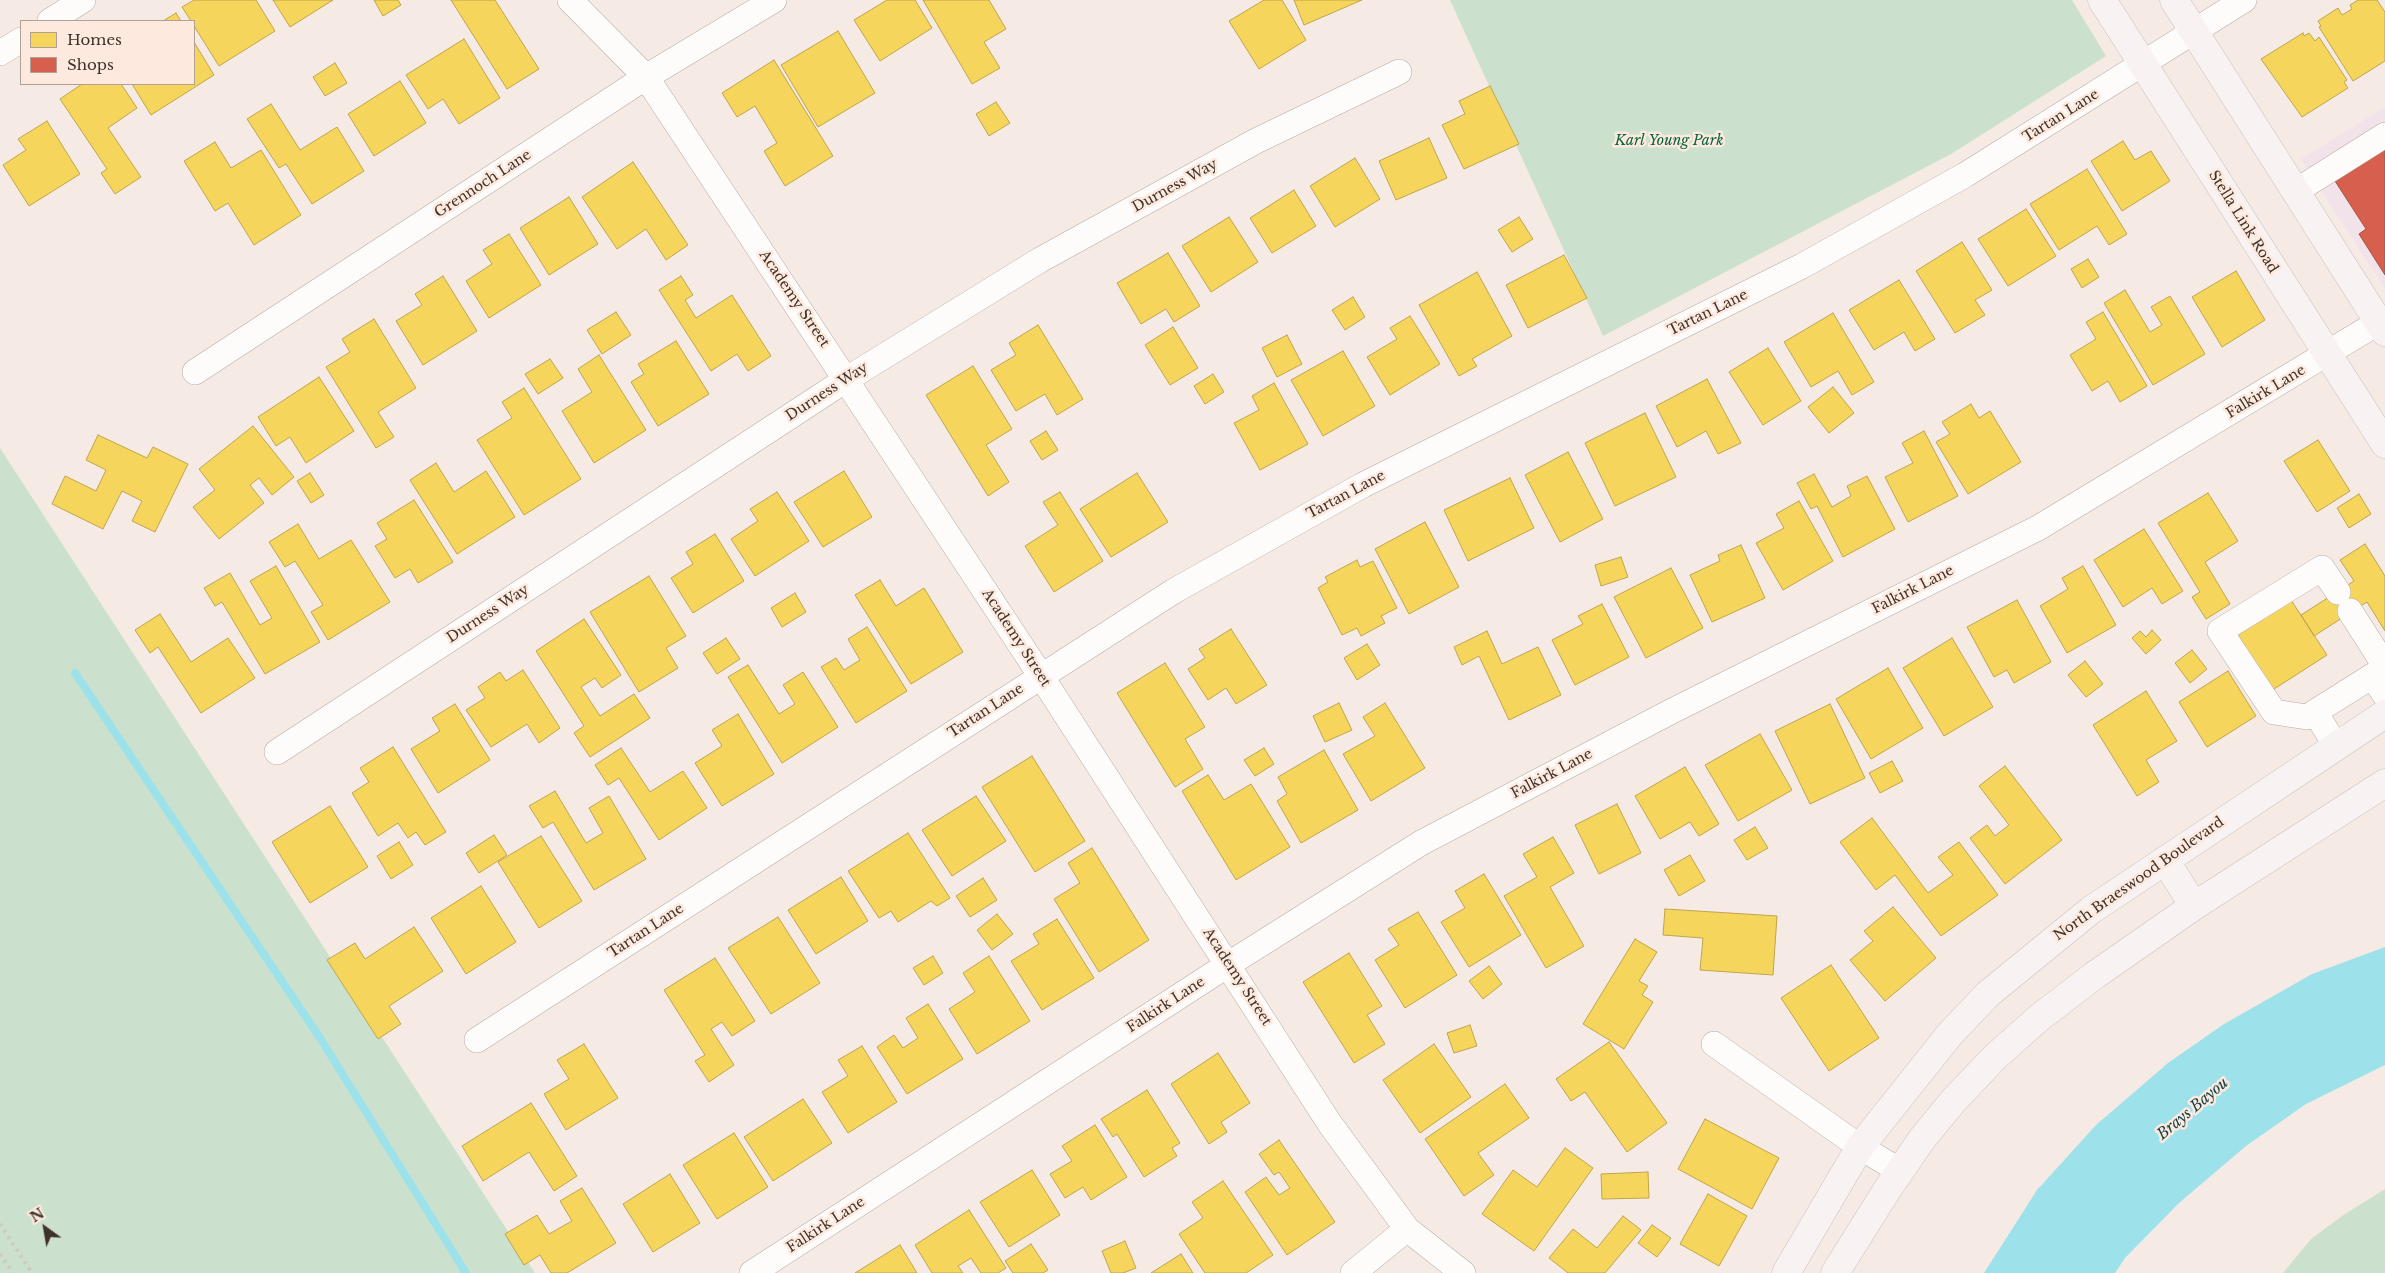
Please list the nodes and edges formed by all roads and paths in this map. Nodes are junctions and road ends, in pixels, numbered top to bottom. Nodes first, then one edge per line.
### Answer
1 (84, 0) edge
2 (570, 0) edge
3 (774, 0) edge
4 (2102, 0) edge
5 (2174, 0) edge
6 (2244, 0) edge
7 (52, 20) edge
8 (2194, 32) junction
9 (20, 41) edge
10 (0, 53) edge
11 (2144, 65) junction
12 (1399, 72) dead end
13 (646, 76) junction
14 (2385, 135) edge
15 (2296, 191) junction
16 (2382, 327) edge
17 (2327, 355) junction
18 (195, 372) dead end
19 (847, 379) junction
20 (2385, 444) edge
21 (1041, 676) junction
22 (2382, 676) edge
23 (2315, 712) junction
24 (2385, 714) edge
25 (2336, 746) junction
26 (277, 752) dead end
27 (2385, 783) edge
28 (2165, 860) junction
29 (2194, 906) junction
30 (1229, 964) junction
31 (477, 1040) dead end
32 (1714, 1044) dead end
33 (1860, 1147) junction
34 (1900, 1171) junction
35 (1407, 1229) junction
36 (752, 1273) edge
37 (1353, 1273) edge
38 (1463, 1273) edge
39 (1786, 1273) edge
40 (1836, 1273) edge

1 - 7 street
2 - 13 street, Academy Street
3 - 13 street, Grennoch Lane
4 - 11 main road, Stella Link Road
5 - 8 main road
6 - 8 street, Tartan Lane
8 - 11 street, Tartan Lane
8 - 15 main road
9 - 10 street
11 - 17 main road, Stella Link Road
11 - 21 street, Tartan Lane
12 - 19 street, Durness Way
13 - 18 street, Grennoch Lane
13 - 19 street, Academy Street
14 - 15 street
15 - 16 main road
16 - 17 street, Falkirk Lane
17 - 20 main road, Stella Link Road
17 - 30 street, Falkirk Lane
19 - 21 street, Academy Street
19 - 26 street, Durness Way
21 - 30 street, Academy Street
21 - 31 street, Tartan Lane
22 - 23 street
22 - 23 street
23 - 25 street
24 - 25 main road, North Braeswood Boulevard
25 - 28 main road, North Braeswood Boulevard
27 - 29 main road
28 - 29 main road
28 - 33 main road, North Braeswood Boulevard
29 - 34 main road
30 - 35 street, Academy Street
30 - 36 street, Falkirk Lane
32 - 33 street
33 - 34 street
33 - 39 main road, North Braeswood Boulevard
34 - 40 main road
35 - 37 street
35 - 38 street, Academy Street

